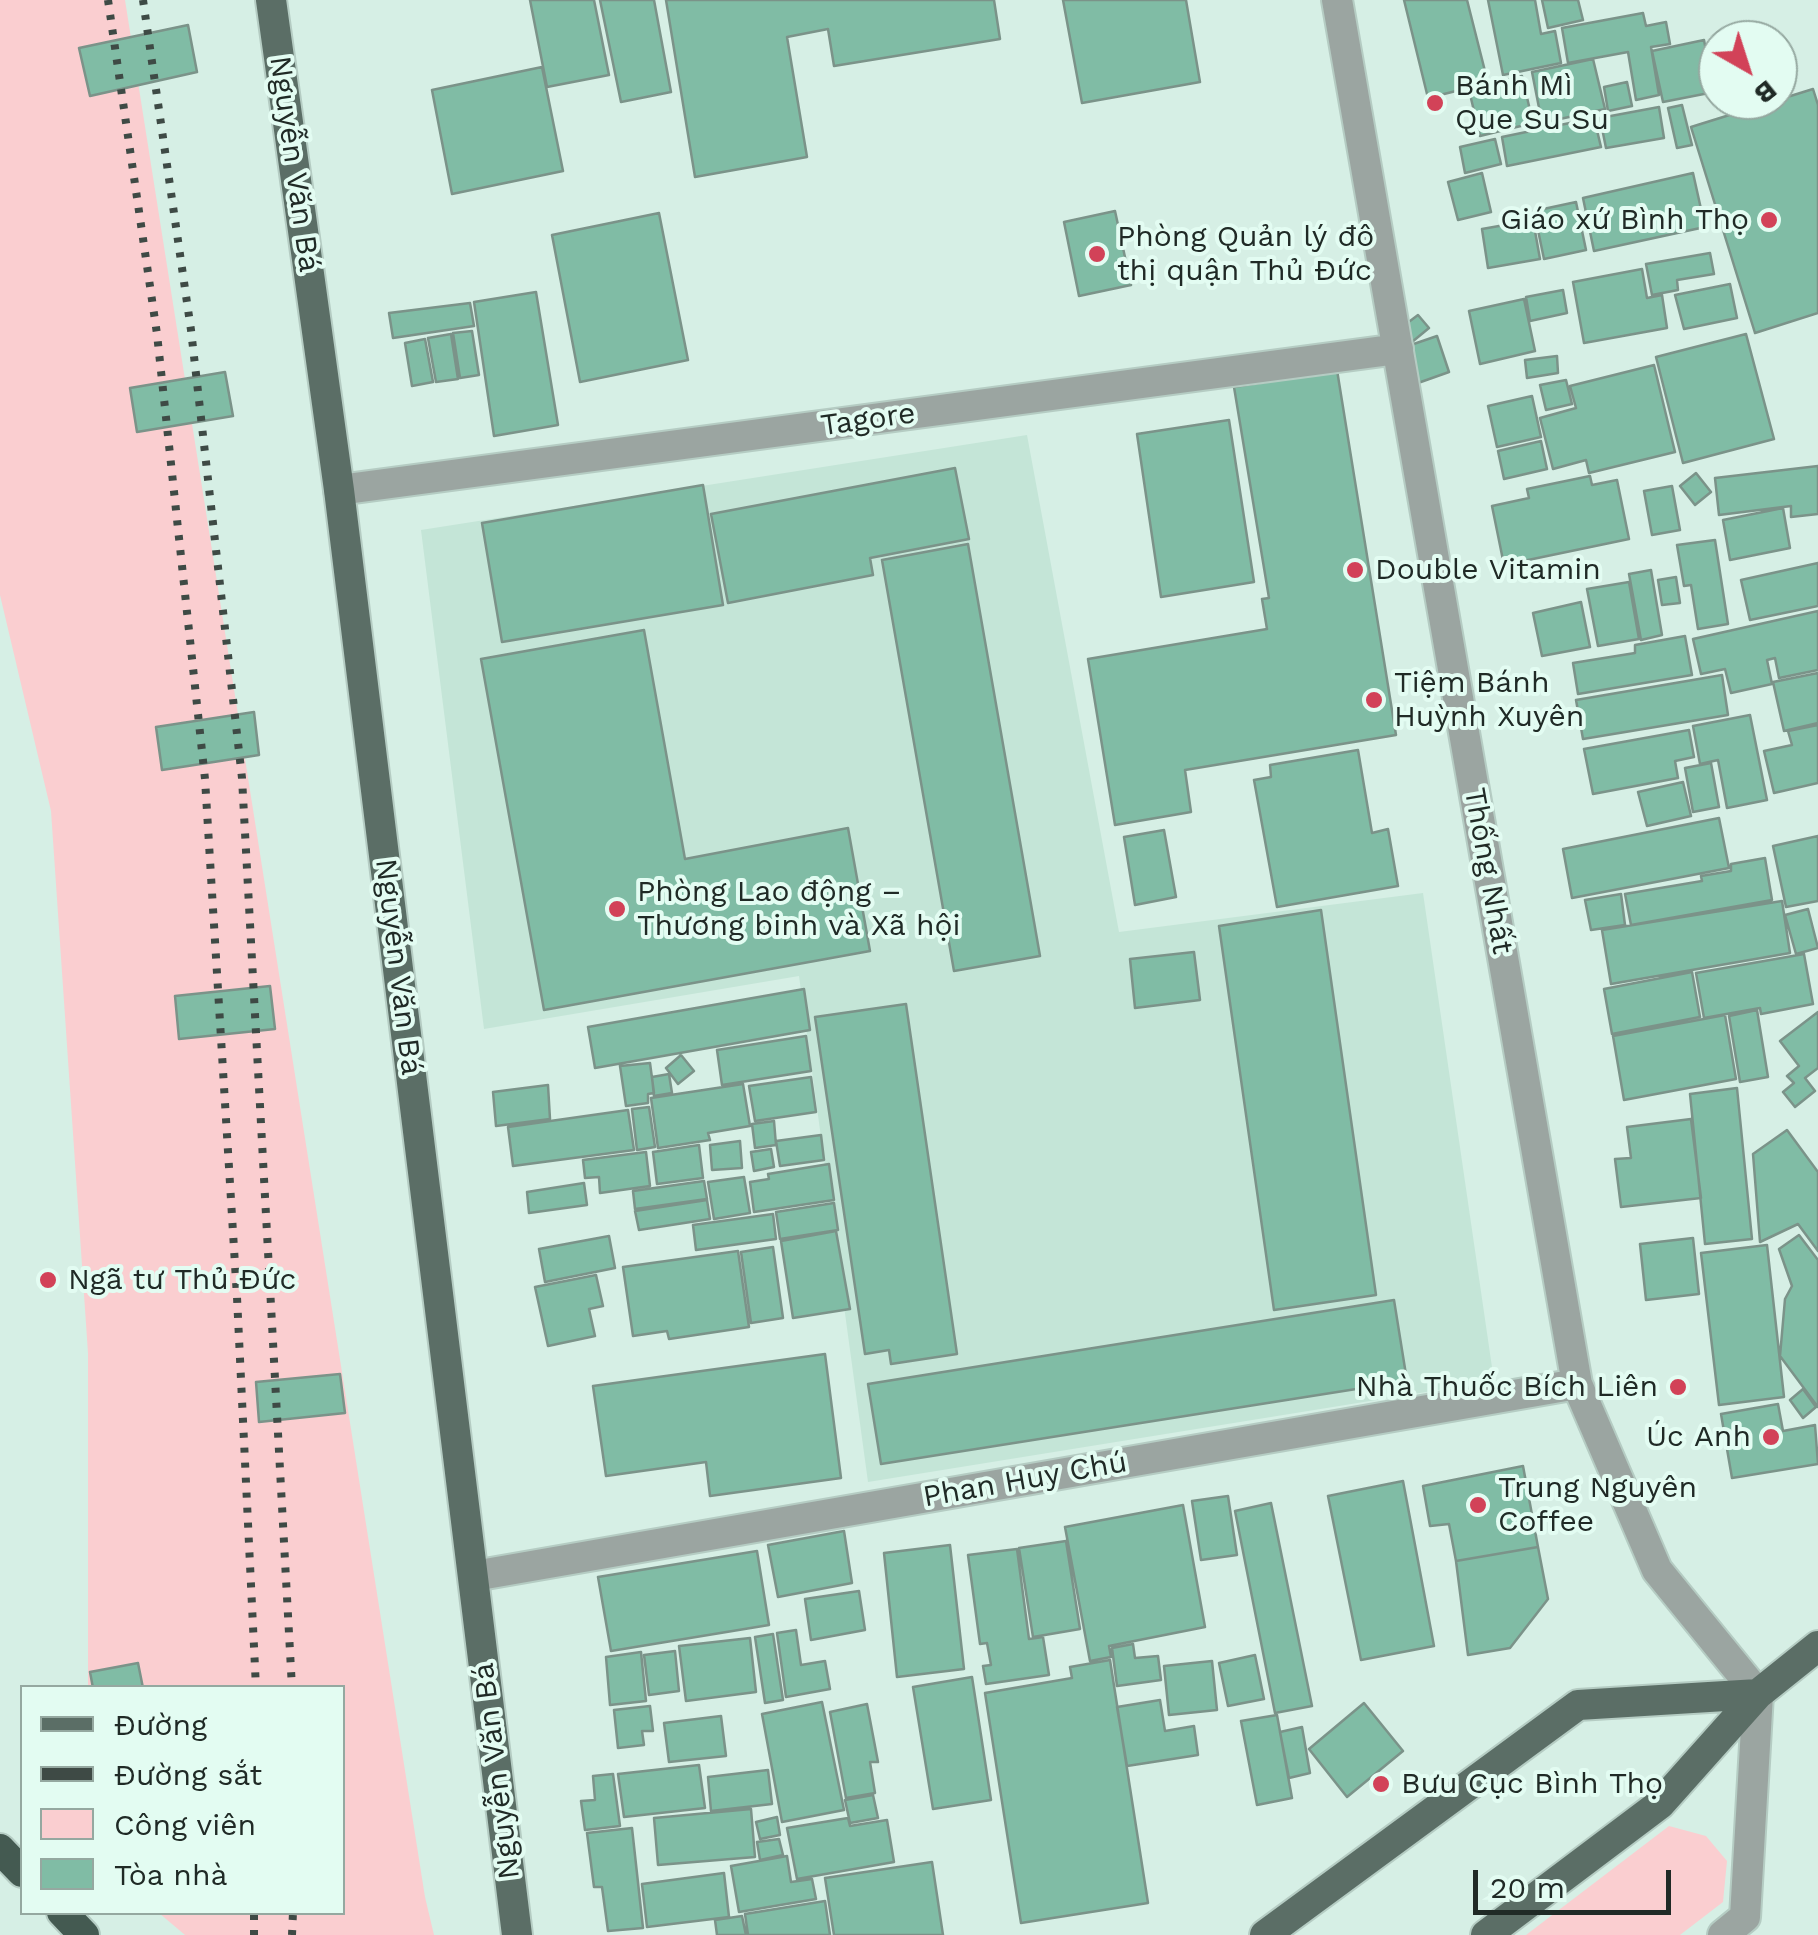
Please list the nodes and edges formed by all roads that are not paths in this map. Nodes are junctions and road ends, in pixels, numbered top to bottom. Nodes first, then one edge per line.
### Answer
1 (271, 0) edge
2 (1337, 0) edge
3 (1398, 349) junction
4 (339, 490) junction
5 (1577, 1384) junction
6 (474, 1576) junction
7 (1818, 1646) edge
8 (1758, 1694) junction
9 (0, 1849) edge
10 (20, 1870) edge
11 (65, 1915) edge
12 (84, 1935) edge
13 (517, 1935) edge
14 (1265, 1935) edge
15 (1486, 1935) edge
16 (1722, 1935) edge

1 - 4 main road, Nguyễn Văn Bá
2 - 3 street, Thống Nhất
3 - 4 street, Tagore
3 - 5 street, Thống Nhất
4 - 6 main road, Nguyễn Văn Bá
5 - 6 street, Phan Huy Chú
5 - 8 street, Thống Nhất
6 - 13 main road, Nguyễn Văn Bá
7 - 8 main road
8 - 14 main road
8 - 15 main road
8 - 16 street
9 - 10 highway
11 - 12 highway

